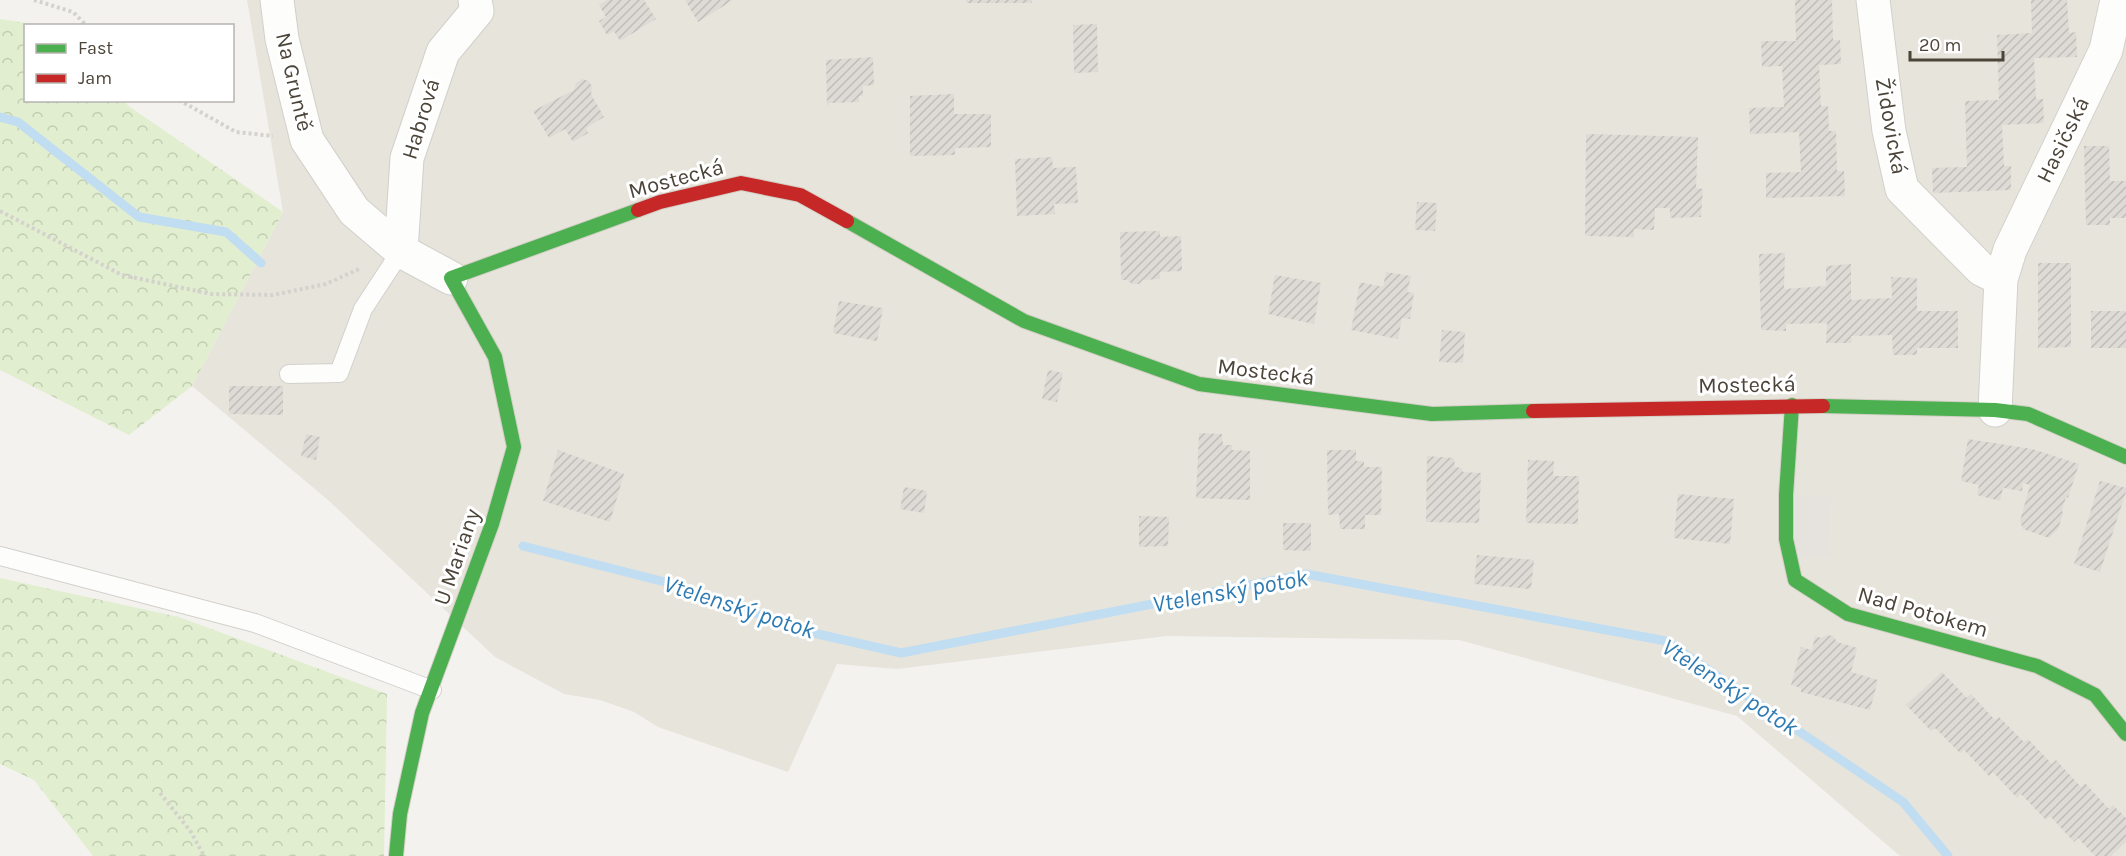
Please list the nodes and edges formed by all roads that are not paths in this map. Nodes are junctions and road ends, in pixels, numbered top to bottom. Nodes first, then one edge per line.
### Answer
1 (277, 0) edge
2 (1873, 0) edge
3 (2117, 0) edge
4 (483, 4) edge
5 (401, 250) junction
6 (451, 278) junction
7 (2001, 279) junction
8 (290, 374) dead end
9 (1792, 405) junction
10 (1995, 410) junction
11 (2126, 457) edge
12 (0, 556) edge
13 (432, 690) junction
14 (2126, 734) edge
15 (396, 856) edge

1 - 5 street, Na Gruntě
2 - 7 street, Židovická
3 - 7 street, Hasičská
4 - 5 street, Habrová
5 - 6 street, Na Gruntě
5 - 8 lane
6 - 9 street, Mostecká
6 - 13 street, U Mariany
7 - 10 street, Hasičská
9 - 10 street, Mostecká
9 - 14 street, Nad Potokem
10 - 11 street, Mostecká
12 - 13 lane
13 - 15 street, U Mariany

